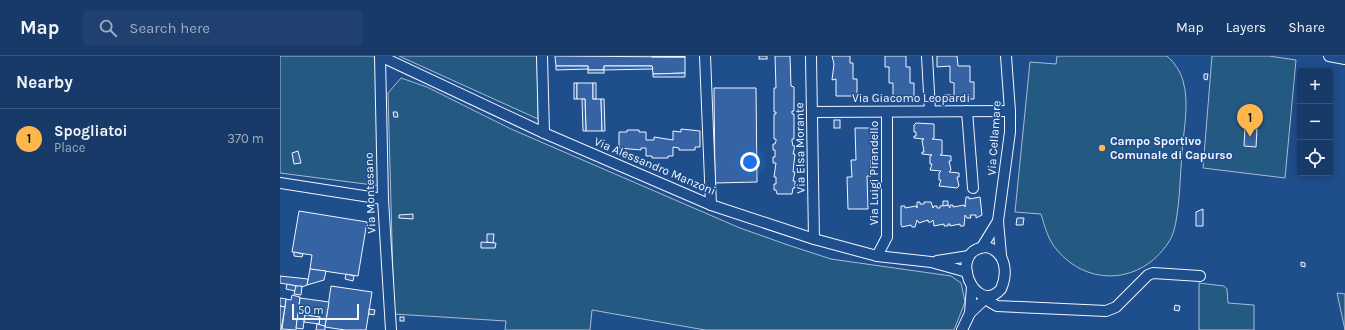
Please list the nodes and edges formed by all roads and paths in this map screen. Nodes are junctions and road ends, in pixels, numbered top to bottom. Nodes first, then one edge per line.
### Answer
1 (380, 56) edge
2 (542, 56) edge
3 (705, 56) edge
4 (811, 56) edge
5 (927, 56) edge
6 (1006, 56) edge
7 (1329, 56) edge
8 (1345, 59) edge
9 (930, 111) junction
10 (968, 111) junction
11 (1010, 111) junction
12 (812, 112) junction
13 (887, 112) junction
14 (544, 133) junction
15 (280, 183) edge
16 (973, 188) dead end
17 (383, 199) junction
18 (711, 205) junction
19 (998, 221) junction
20 (814, 239) junction
21 (982, 247) junction
22 (1001, 255) junction
23 (877, 256) junction
24 (969, 256) junction
25 (932, 262) junction
26 (967, 272) junction
27 (1200, 276) dead end
28 (972, 286) junction
29 (998, 293) junction
30 (987, 297) junction
31 (1009, 307) junction
32 (970, 313) junction
33 (391, 330) edge
34 (962, 330) edge

1 - 14 street, Via Alessandro Manzoni
1 - 17 street, Via Montesano
2 - 14 street
3 - 18 street
4 - 12 street, Via Elsa Morante
5 - 9 street
6 - 11 street, Via Cellamare
7 - 8 street
9 - 10 street, Via Giacomo Leopardi
9 - 13 street, Via Giacomo Leopardi
10 - 11 street, Via Giacomo Leopardi
10 - 16 street
11 - 19 street, Via Cellamare
12 - 13 street, Via Giacomo Leopardi
12 - 20 street, Via Elsa Morante
13 - 23 street, Via Luigi Pirandello
14 - 18 street, Via Alessandro Manzoni
15 - 17 street
17 - 33 street, Via Montesano
18 - 20 street, Via Alessandro Manzoni
19 - 21 street, Via Cellamare
19 - 22 street, Via Cellamare
20 - 23 street, Via Alessandro Manzoni
21 - 22 street
21 - 24 street, Via Cellamare
22 - 29 street, Via Cellamare
23 - 25 street, Via Alessandro Manzoni
24 - 25 street, Via Alessandro Manzoni
24 - 26 street
25 - 26 street, Via Alessandro Manzoni
26 - 28 street
27 - 31 street
28 - 30 street
28 - 32 street
29 - 30 street
29 - 31 street
30 - 31 street
30 - 32 street
32 - 34 street

